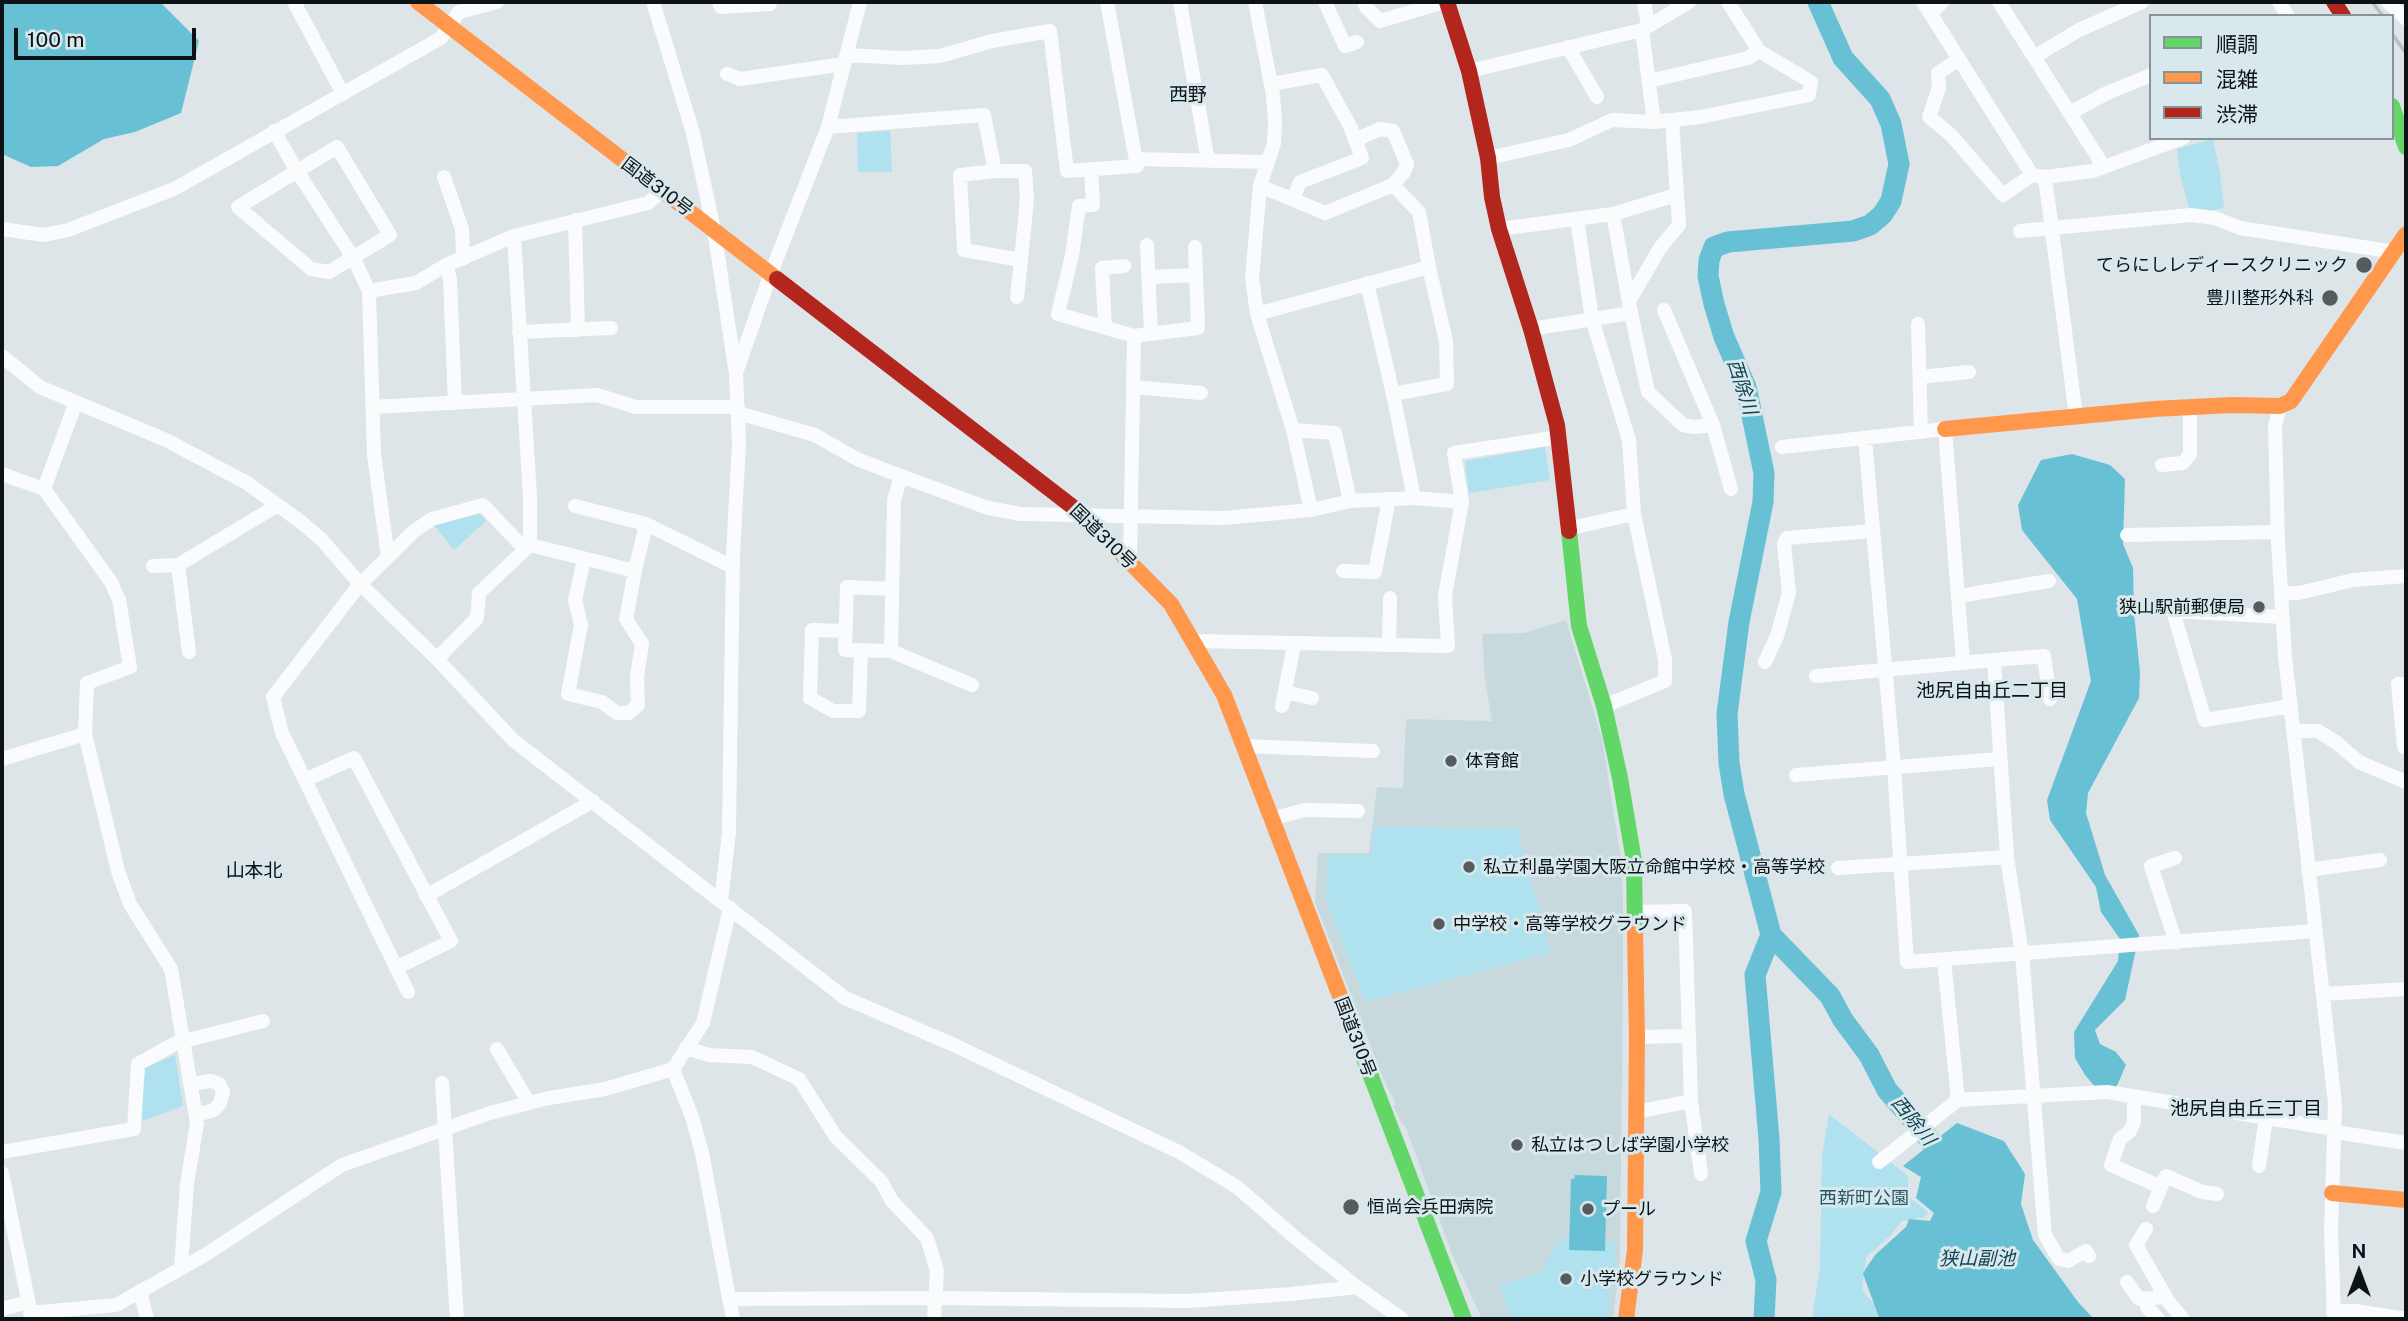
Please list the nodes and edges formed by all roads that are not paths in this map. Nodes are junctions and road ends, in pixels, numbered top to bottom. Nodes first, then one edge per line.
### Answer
1 (294, 2) edge
2 (418, 2) edge
3 (498, 2) edge
4 (653, 2) edge
5 (719, 2) edge
6 (769, 2) edge
7 (860, 2) edge
8 (1107, 2) edge
9 (1180, 2) edge
10 (1255, 2) edge
11 (1325, 2) edge
12 (1364, 2) edge
13 (1445, 2) edge
14 (1644, 2) edge
15 (1689, 2) edge
16 (1728, 2) edge
17 (1942, 2) edge
18 (1999, 2) edge
19 (2142, 2) edge
20 (2388, 2) edge
21 (1410, 7) edge
22 (1927, 8) edge
23 (2406, 19) edge
24 (449, 26) junction
25 (1645, 28) junction
26 (1357, 41) dead end
27 (1568, 47) junction
28 (1759, 51) junction
29 (2034, 57) junction
30 (846, 59) junction
31 (1959, 59) junction
32 (1469, 71) junction
33 (727, 74) dead end
34 (2149, 76) edge
35 (1649, 81) junction
36 (1271, 84) junction
37 (343, 94) junction
38 (1597, 97) dead end
39 (2394, 112) edge
40 (2070, 113) junction
41 (1672, 120) junction
42 (1654, 122) junction
43 (828, 127) junction
44 (274, 131) junction
45 (1355, 140) junction
46 (2178, 140) edge
47 (2406, 147) edge
48 (1488, 158) junction
49 (1136, 159) junction
50 (1208, 161) junction
51 (1268, 162) junction
52 (2104, 167) junction
53 (1091, 169) junction
54 (297, 171) junction
55 (995, 171) junction
56 (2038, 176) junction
57 (444, 177) dead end
58 (1393, 185) junction
59 (1260, 186) junction
60 (662, 191) junction
61 (1676, 195) junction
62 (1293, 199) junction
63 (1613, 214) junction
64 (1577, 219) junction
65 (575, 220) junction
66 (2053, 228) junction
67 (2, 229) edge
68 (1499, 229) junction
69 (714, 230) junction
70 (2020, 231) dead end
71 (2406, 234) edge
72 (514, 236) junction
73 (1147, 245) dead end
74 (1195, 247) dead end
75 (2395, 252) junction
76 (354, 259) junction
77 (463, 259) junction
78 (1021, 260) junction
79 (446, 265) junction
80 (1124, 266) dead end
81 (1429, 267) junction
82 (771, 273) junction
83 (1196, 275) junction
84 (1149, 277) junction
85 (1367, 283) junction
86 (369, 291) junction
87 (1017, 297) dead end
88 (1630, 307) junction
89 (1664, 310) dead end
90 (1257, 313) junction
91 (1592, 319) junction
92 (1918, 324) dead end
93 (1105, 327) junction
94 (611, 328) dead end
95 (1531, 329) junction
96 (578, 330) junction
97 (519, 332) junction
98 (1151, 334) junction
99 (1134, 336) junction
100 (2, 356) edge
101 (1969, 372) dead end
102 (736, 374) junction
103 (1920, 377) junction
104 (1133, 387) junction
105 (1201, 393) dead end
106 (1393, 394) junction
107 (522, 400) junction
108 (76, 402) junction
109 (455, 403) junction
110 (373, 407) junction
111 (2190, 407) junction
112 (2280, 407) junction
113 (738, 410) junction
114 (2076, 415) junction
115 (1713, 425) junction
116 (1945, 429) junction
117 (1293, 430) junction
118 (1922, 432) junction
119 (1559, 437) junction
120 (1865, 439) junction
121 (1782, 447) dead end
122 (2162, 465) dead end
123 (2, 474) edge
124 (901, 476) junction
125 (44, 489) junction
126 (1731, 489) dead end
127 (1414, 498) junction
128 (1389, 499) junction
129 (1350, 501) junction
130 (1462, 502) junction
131 (278, 505) junction
132 (575, 506) dead end
133 (1311, 510) junction
134 (1082, 514) junction
135 (1634, 514) junction
136 (1131, 516) junction
137 (646, 524) junction
138 (1567, 529) junction
139 (1872, 531) junction
140 (2277, 532) junction
141 (2127, 535) dead end
142 (530, 545) junction
143 (387, 556) junction
144 (584, 559) junction
145 (1130, 562) junction
146 (178, 565) junction
147 (153, 566) dead end
148 (733, 567) junction
149 (635, 571) junction
150 (1343, 571) dead end
151 (2406, 576) edge
152 (2049, 581) dead end
153 (360, 584) junction
154 (892, 589) junction
155 (2281, 593) junction
156 (1959, 596) junction
157 (1390, 598) dead end
158 (2282, 617) junction
159 (846, 631) junction
160 (1193, 641) junction
161 (1294, 645) junction
162 (1389, 645) junction
163 (861, 650) junction
164 (891, 651) junction
165 (189, 652) dead end
166 (437, 659) junction
167 (1994, 660) junction
168 (1765, 662) dead end
169 (1963, 662) junction
170 (1885, 670) junction
171 (1816, 676) dead end
172 (2406, 684) edge
173 (972, 685) dead end
174 (1312, 698) dead end
175 (2050, 699) dead end
176 (1604, 706) junction
177 (2291, 706) junction
178 (2294, 731) junction
179 (85, 734) junction
180 (1243, 746) junction
181 (2406, 747) edge
182 (1373, 751) dead end
183 (2, 759) edge
184 (1998, 759) junction
185 (1894, 767) junction
186 (1796, 775) dead end
187 (305, 780) junction
188 (2406, 782) edge
189 (593, 801) junction
190 (1358, 811) dead end
191 (1270, 819) junction
192 (2007, 856) junction
193 (2175, 858) dead end
194 (2380, 860) dead end
195 (1900, 863) junction
196 (1838, 868) dead end
197 (2308, 870) junction
198 (426, 896) junction
199 (725, 904) junction
200 (1635, 912) junction
201 (2315, 931) junction
202 (2176, 943) junction
203 (2022, 954) junction
204 (1944, 960) junction
205 (396, 968) junction
206 (2406, 989) edge
207 (408, 992) dead end
208 (2323, 994) junction
209 (263, 1021) dead end
210 (1689, 1036) junction
211 (1636, 1037) junction
212 (182, 1041) junction
213 (687, 1048) junction
214 (497, 1049) dead end
215 (673, 1069) junction
216 (442, 1083) dead end
217 (190, 1084) junction
218 (2034, 1096) junction
219 (2134, 1098) junction
220 (1957, 1100) junction
221 (1691, 1101) junction
222 (529, 1103) junction
223 (1636, 1112) junction
224 (196, 1115) junction
225 (2266, 1118) junction
226 (446, 1129) junction
227 (2335, 1131) junction
228 (2406, 1143) edge
229 (2, 1152) edge
230 (1879, 1162) dead end
231 (2259, 1166) dead end
232 (2, 1173) edge
233 (1701, 1174) dead end
234 (2166, 1175) junction
235 (2332, 1194) junction
236 (2217, 1195) dead end
237 (2406, 1200) edge
238 (2153, 1206) dead end
239 (2146, 1229) dead end
240 (2090, 1256) dead end
241 (181, 1268) junction
242 (2127, 1282) dead end
243 (1357, 1287) junction
244 (140, 1292) junction
245 (934, 1297) junction
246 (2166, 1297) junction
247 (729, 1299) junction
248 (2147, 1307) dead end
249 (2, 1309) edge
250 (30, 1312) edge
251 (2333, 1315) edge
252 (147, 1319) edge
253 (457, 1319) edge
254 (733, 1319) edge
255 (934, 1319) edge
256 (1402, 1319) edge
257 (1464, 1319) edge
258 (1626, 1319) edge
259 (2158, 1319) edge
260 (2183, 1319) edge
261 (2406, 1319) edge

1 - 37 street
2 - 24 main road, 国道310号
3 - 24 street
4 - 69 street
5 - 6 street
7 - 30 street
8 - 49 street
9 - 50 street
10 - 36 street
11 - 26 street
12 - 21 street
13 - 21 street
13 - 32 main road
14 - 25 street
15 - 25 street
16 - 28 street
17 - 22 street
18 - 29 street
19 - 29 street
20 - 23 street
22 - 31 street
24 - 37 street
24 - 60 main road, 国道310号
25 - 27 street
25 - 35 street
27 - 32 street
27 - 38 street
28 - 35 street
28 - 41 street
29 - 40 street
30 - 33 street
30 - 43 street
30 - 53 street
31 - 56 street
31 - 56 street
32 - 48 main road
34 - 40 street
35 - 42 street
36 - 45 street
36 - 51 street
37 - 44 street
39 - 47 main road
40 - 52 street
41 - 42 street
41 - 61 street
42 - 48 street
43 - 55 street
43 - 82 street
44 - 54 street
44 - 67 street
45 - 58 street
45 - 62 street
46 - 52 street
48 - 68 main road
49 - 50 street
49 - 53 street
50 - 51 street
51 - 59 street
52 - 56 street
53 - 93 street
54 - 76 street
54 - 76 street
54 - 76 street
55 - 78 street
55 - 78 street
56 - 66 street
57 - 77 street
58 - 62 street
58 - 81 street
59 - 62 street
59 - 90 street
60 - 65 street
60 - 69 main road, 国道310号
61 - 63 street
61 - 88 street
63 - 64 street
63 - 88 street
64 - 68 street
64 - 91 street
65 - 72 street
65 - 96 street
66 - 70 street
66 - 75 street
66 - 114 street
68 - 95 main road
69 - 82 main road, 国道310号
69 - 102 street
71 - 75 main road
72 - 77 street
72 - 97 street
73 - 84 street
74 - 83 street
75 - 112 main road
76 - 86 street
77 - 79 street
78 - 87 street
79 - 86 street
79 - 109 street
80 - 93 street
81 - 85 street
81 - 106 street
82 - 102 street
82 - 134 main road, 国道310号
83 - 84 street
83 - 98 street
84 - 98 street
85 - 90 street
85 - 106 street
86 - 110 street
88 - 91 street
88 - 115 street
89 - 115 street
90 - 117 street
91 - 95 street
91 - 135 street
92 - 103 street
93 - 99 street
94 - 96 street
95 - 119 main road
96 - 97 street
97 - 107 street
98 - 99 street
99 - 104 street
100 - 108 street
101 - 103 street
102 - 113 street
103 - 118 street
104 - 105 street
104 - 136 street
106 - 127 street
107 - 109 street
107 - 113 street
107 - 142 street
108 - 125 street
108 - 131 street
109 - 110 street
110 - 143 street
111 - 112 main road
111 - 114 main road
111 - 122 street
112 - 140 street
113 - 124 street
113 - 148 street
114 - 116 main road
115 - 126 street
116 - 118 street
116 - 156 street
117 - 129 street
117 - 133 street
118 - 120 street
119 - 130 street
119 - 138 main road
120 - 121 street
120 - 139 street
123 - 125 street
124 - 134 street
124 - 154 street
125 - 179 street
127 - 128 street
127 - 130 street
128 - 129 street
128 - 150 street
129 - 133 street
130 - 162 street
131 - 146 street
131 - 153 street
132 - 137 street
133 - 136 street
134 - 136 street
134 - 145 main road, 国道310号
135 - 138 street
135 - 176 street
136 - 145 street
137 - 148 street
137 - 149 street
138 - 176 main road
139 - 168 street
139 - 170 street
140 - 141 street
140 - 155 street
142 - 143 street
142 - 144 street
142 - 166 street
143 - 153 street
144 - 149 street
144 - 149 street
145 - 160 main road, 国道310号
146 - 147 street
146 - 165 street
148 - 199 street
151 - 155 street
152 - 156 street
153 - 166 street
153 - 187 street
154 - 159 street
154 - 164 street
155 - 158 street
156 - 169 street
157 - 162 street
158 - 177 street
158 - 177 street
159 - 163 street
159 - 163 street
160 - 161 street
160 - 180 main road, 国道310号
161 - 162 street
161 - 174 street
163 - 164 street
164 - 173 street
166 - 189 street
167 - 169 street
167 - 175 street
167 - 184 street
169 - 170 street
170 - 171 street
170 - 185 street
172 - 181 street
176 - 200 main road
177 - 178 street
178 - 188 street
178 - 197 street
179 - 183 street
179 - 212 street
180 - 182 street
180 - 191 main road, 国道310号
184 - 185 street
184 - 192 street
185 - 186 street
185 - 195 street
187 - 198 street
187 - 205 street
189 - 198 street
189 - 199 street
190 - 191 street
191 - 257 main road, 国道310号
192 - 195 street
192 - 203 street
193 - 202 street
194 - 197 street
195 - 196 street
195 - 204 street
197 - 201 street
198 - 205 street
199 - 213 street
199 - 243 street
200 - 210 street
200 - 211 main road
201 - 202 street
201 - 208 street
202 - 203 street
203 - 204 street
203 - 218 street
204 - 220 street
205 - 207 street
206 - 208 street
208 - 227 street
209 - 212 street
210 - 211 street
210 - 221 street
211 - 223 main road
212 - 217 street
212 - 229 street
213 - 215 street
213 - 245 street
214 - 222 street
215 - 222 street
215 - 247 street
216 - 226 street
217 - 224 street
217 - 224 street
218 - 219 street
218 - 220 street
218 - 240 street
219 - 225 street
219 - 234 street
220 - 230 street
221 - 223 street
221 - 233 street
222 - 226 street
223 - 258 main road
224 - 241 street
225 - 227 street
225 - 231 street
226 - 241 street
226 - 253 street
227 - 228 street
227 - 235 street
232 - 250 street
234 - 236 street
234 - 238 street
235 - 237 main road
235 - 251 street
239 - 246 street
241 - 244 street
242 - 246 street
243 - 245 street
243 - 256 street
244 - 250 street
244 - 252 street
245 - 247 street
245 - 255 street
246 - 260 street
247 - 254 street
248 - 259 street
249 - 250 street
251 - 261 street

